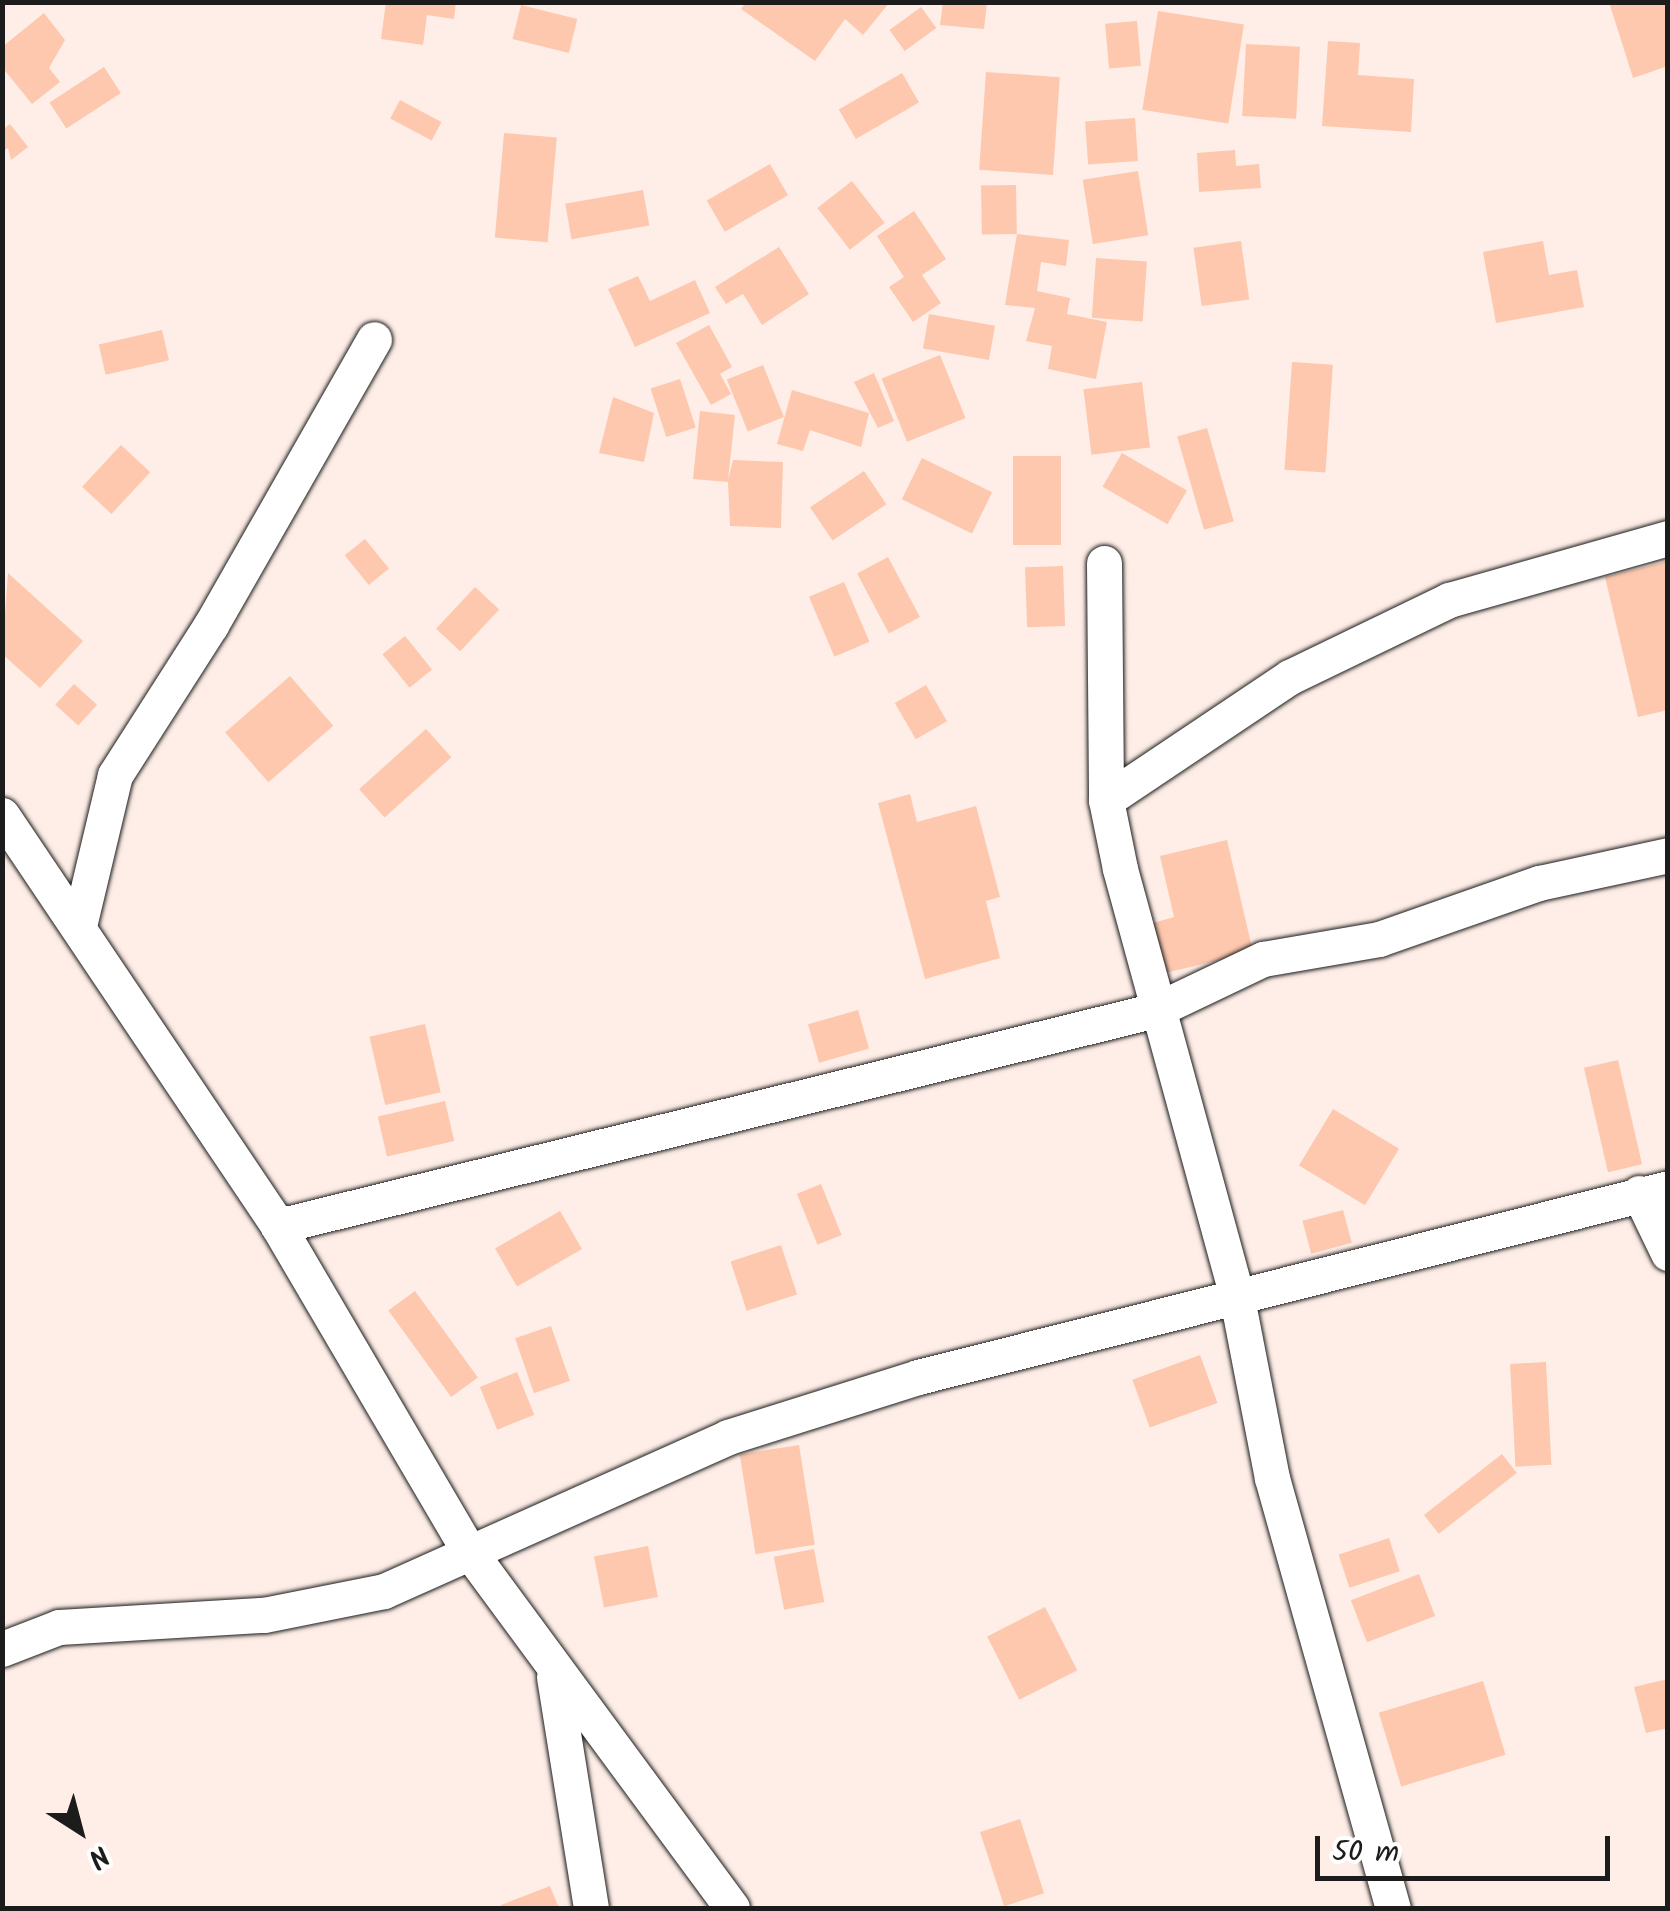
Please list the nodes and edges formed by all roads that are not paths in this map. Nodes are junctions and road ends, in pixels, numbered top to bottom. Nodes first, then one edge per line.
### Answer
1 (374, 339) dead end
2 (1668, 538) edge
3 (1104, 563) dead end
4 (1106, 800) junction
5 (2, 815) edge
6 (1668, 855) edge
7 (78, 926) junction
8 (1156, 1010) junction
9 (1653, 1191) edge
10 (278, 1226) junction
11 (1668, 1253) edge
12 (1237, 1298) junction
13 (469, 1551) junction
14 (2, 1649) edge
15 (553, 1672) junction
16 (591, 1908) edge
17 (732, 1908) edge
18 (1393, 1908) edge

1 - 7 street
2 - 4 street
3 - 4 street
4 - 8 street
5 - 7 street
6 - 8 street
7 - 10 street
8 - 10 street
8 - 12 street
9 - 11 street
9 - 12 street
10 - 13 street
12 - 13 street
12 - 18 street
13 - 14 street
13 - 15 street
15 - 16 street
15 - 17 street

